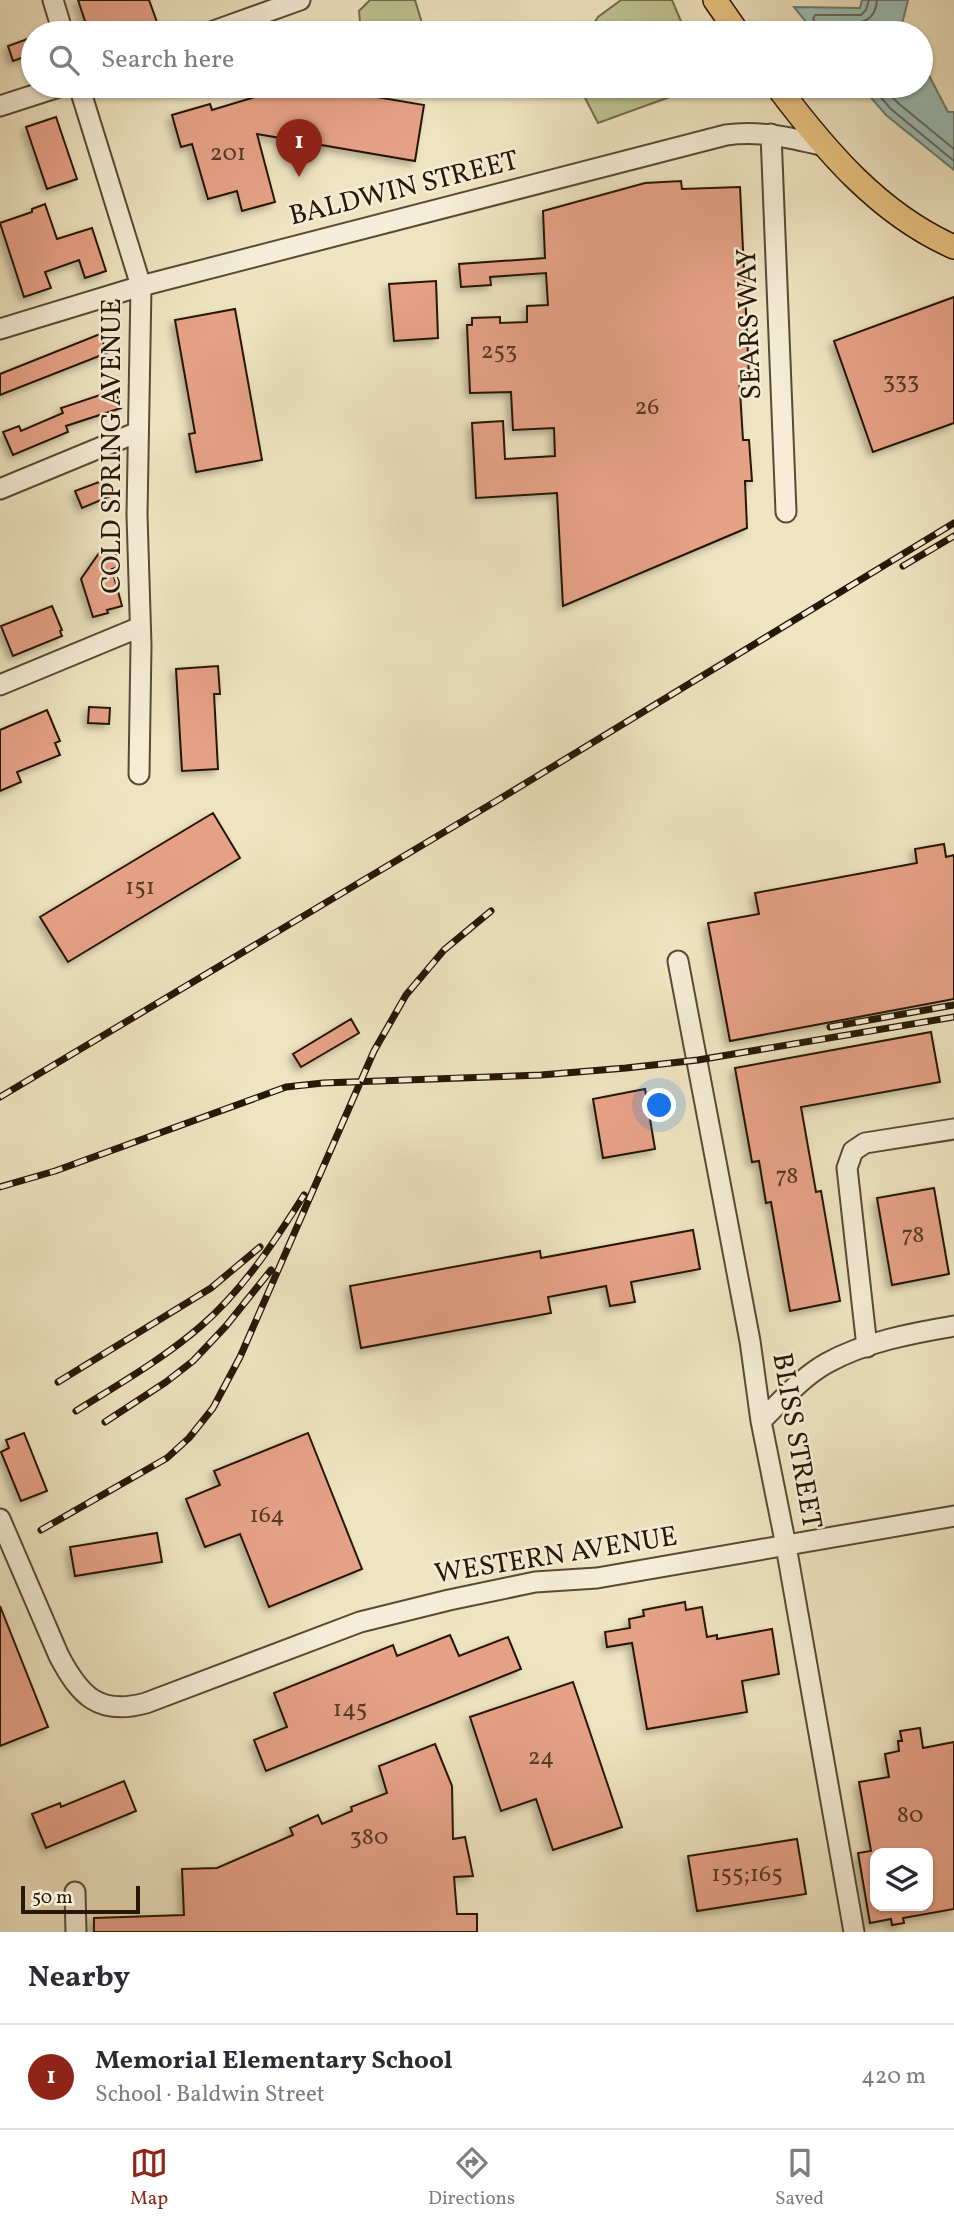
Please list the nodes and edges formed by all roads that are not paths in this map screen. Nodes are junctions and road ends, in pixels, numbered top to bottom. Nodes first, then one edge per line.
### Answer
1 (53, 0) edge
2 (300, 0) edge
3 (715, 0) edge
4 (59, 21) edge
5 (241, 21) edge
6 (730, 21) edge
7 (25, 98) edge
8 (83, 98) edge
9 (787, 98) edge
10 (0, 106) edge
11 (771, 134) junction
12 (825, 146) junction
13 (954, 247) edge
14 (141, 286) junction
15 (0, 329) edge
16 (138, 432) junction
17 (0, 489) edge
18 (786, 512) dead end
19 (141, 627) junction
20 (0, 685) edge
21 (139, 774) dead end
22 (678, 961) dead end
23 (954, 1129) edge
24 (954, 1326) edge
25 (867, 1348) junction
26 (761, 1421) junction
27 (954, 1516) edge
28 (0, 1519) edge
29 (786, 1546) junction
30 (75, 1892) dead end
31 (76, 1932) edge
32 (854, 1932) edge

1 - 4 street
2 - 5 street
3 - 6 main road
7 - 10 street
8 - 14 street, COLD SPRING AVENUE
9 - 12 main road
11 - 12 street, BALDWIN STREET
11 - 14 street, BALDWIN STREET
11 - 18 street, SEARS WAY
12 - 13 main road
14 - 15 street, BALDWIN STREET
14 - 16 street, COLD SPRING AVENUE
16 - 17 street
16 - 19 street, COLD SPRING AVENUE
19 - 20 street
19 - 21 street, COLD SPRING AVENUE
22 - 26 street, BLISS STREET
23 - 25 street
24 - 25 street
25 - 26 street
26 - 29 street, BLISS STREET
27 - 29 street, WESTERN AVENUE
28 - 29 street, WESTERN AVENUE
29 - 32 street, BLISS STREET
30 - 31 street

